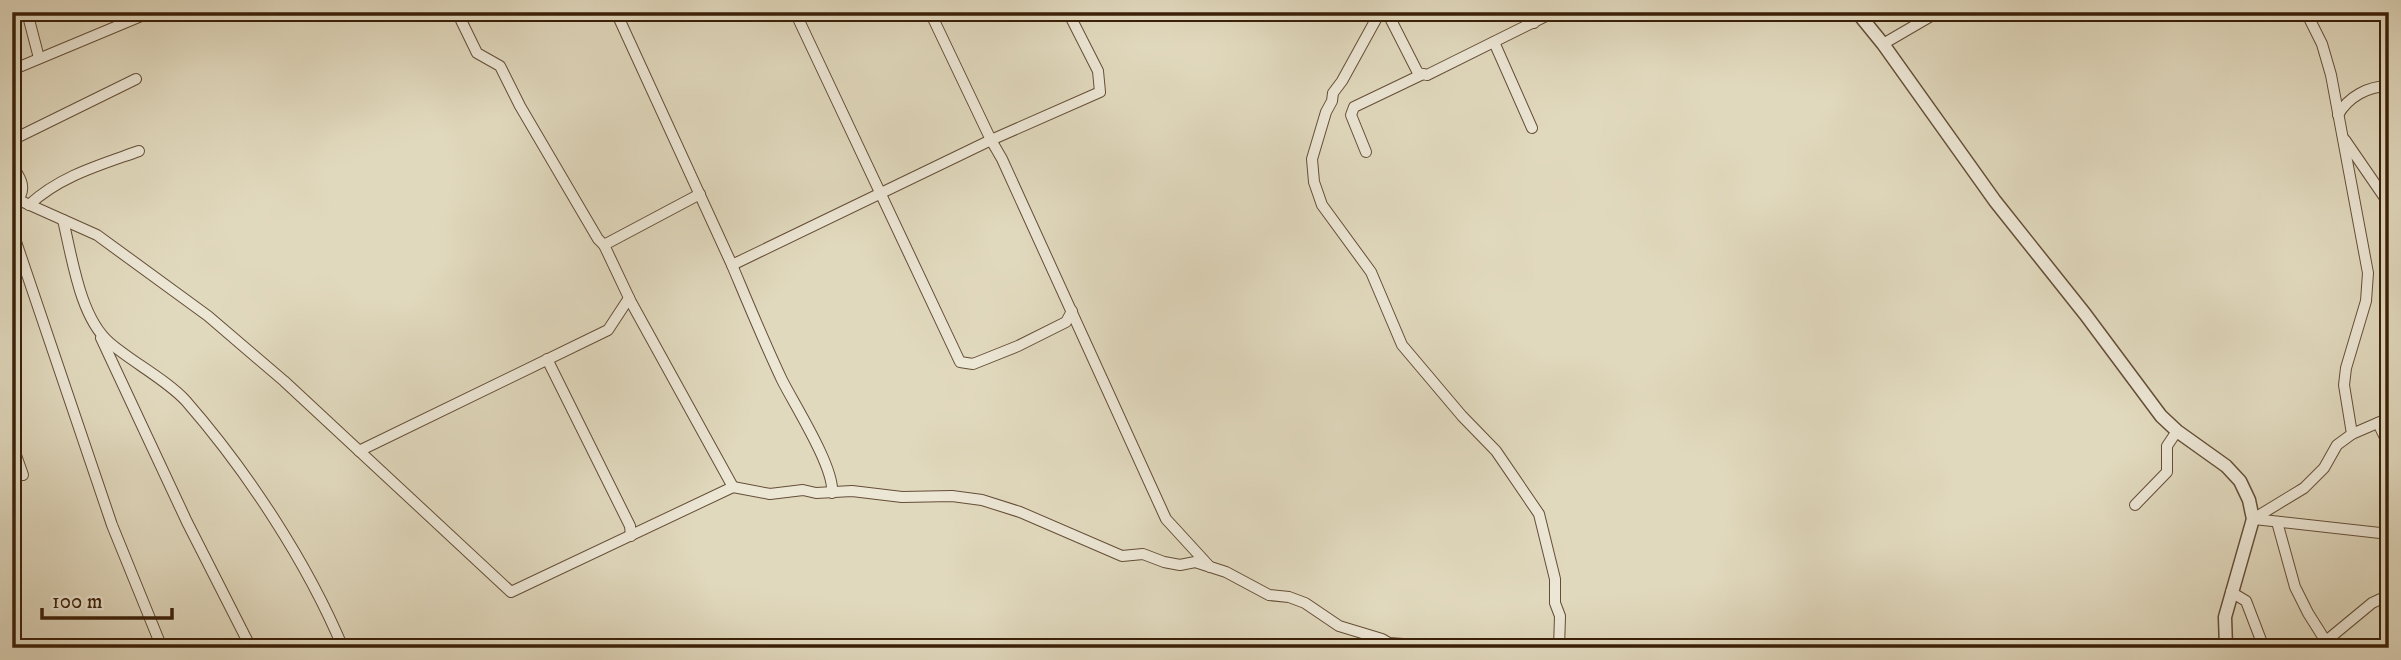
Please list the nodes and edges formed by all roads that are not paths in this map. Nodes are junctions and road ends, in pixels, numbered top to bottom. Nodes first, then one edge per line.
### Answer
1 (27, 12) edge
2 (151, 12) edge
3 (457, 12) edge
4 (616, 12) edge
5 (795, 12) edge
6 (930, 12) edge
7 (1068, 12) edge
8 (1380, 12) edge
9 (1387, 12) edge
10 (1528, 12) edge
11 (1554, 12) edge
12 (1857, 12) edge
13 (1938, 12) edge
14 (2307, 13) edge
15 (1534, 23) junction
16 (1494, 42) junction
17 (1883, 44) junction
18 (39, 58) junction
19 (12, 70) edge
20 (1423, 74) junction
21 (136, 79) dead end
22 (2389, 86) edge
23 (2338, 116) junction
24 (1532, 128) dead end
25 (2341, 134) junction
26 (12, 139) edge
27 (991, 140) junction
28 (139, 151) dead end
29 (1366, 152) dead end
30 (12, 165) edge
31 (879, 193) junction
32 (700, 194) junction
33 (15, 198) edge
34 (2389, 204) edge
35 (29, 205) junction
36 (63, 220) junction
37 (12, 230) edge
38 (604, 245) junction
39 (732, 265) junction
40 (629, 298) junction
41 (1072, 310) junction
42 (95, 325) junction
43 (547, 359) junction
44 (2389, 418) edge
45 (2378, 423) junction
46 (2177, 431) junction
47 (2352, 434) junction
48 (12, 444) edge
49 (2389, 446) edge
50 (359, 451) junction
51 (23, 475) dead end
52 (733, 487) junction
53 (832, 492) junction
54 (2135, 505) dead end
55 (2253, 519) junction
56 (2277, 522) junction
57 (2389, 534) edge
58 (631, 536) junction
59 (1210, 567) junction
60 (2231, 592) junction
61 (2389, 594) edge
62 (2328, 644) edge
63 (162, 648) edge
64 (251, 648) edge
65 (343, 648) edge
66 (1417, 648) edge
67 (1559, 648) edge
68 (2226, 648) edge
69 (2264, 648) edge

1 - 18 street
2 - 18 street
3 - 38 street
4 - 32 street
5 - 31 street
6 - 27 street
7 - 27 street
8 - 67 street
9 - 20 street
10 - 15 street
11 - 15 street
12 - 17 street
13 - 17 street
14 - 23 street
15 - 16 street
16 - 20 street
16 - 24 street
17 - 46 street
18 - 19 street
20 - 29 street
21 - 26 street
22 - 23 street
23 - 25 street
25 - 34 street
25 - 47 street
27 - 31 street
27 - 41 street
28 - 35 street
30 - 33 street
31 - 39 street
31 - 41 street
32 - 38 street
32 - 39 street
33 - 35 street
35 - 36 street
36 - 42 street
36 - 50 street
37 - 63 street
38 - 40 street
39 - 53 street
40 - 43 street
40 - 52 street
41 - 59 street
42 - 64 street
42 - 65 street
43 - 50 street
43 - 58 street
44 - 45 street
45 - 47 street
45 - 49 street
46 - 54 street
46 - 55 street
47 - 55 street
48 - 51 street
50 - 58 street
52 - 53 street
52 - 58 street
53 - 59 street
55 - 56 street
55 - 60 street
56 - 57 street
56 - 62 street
59 - 66 street
60 - 68 street
60 - 69 street
61 - 62 street

